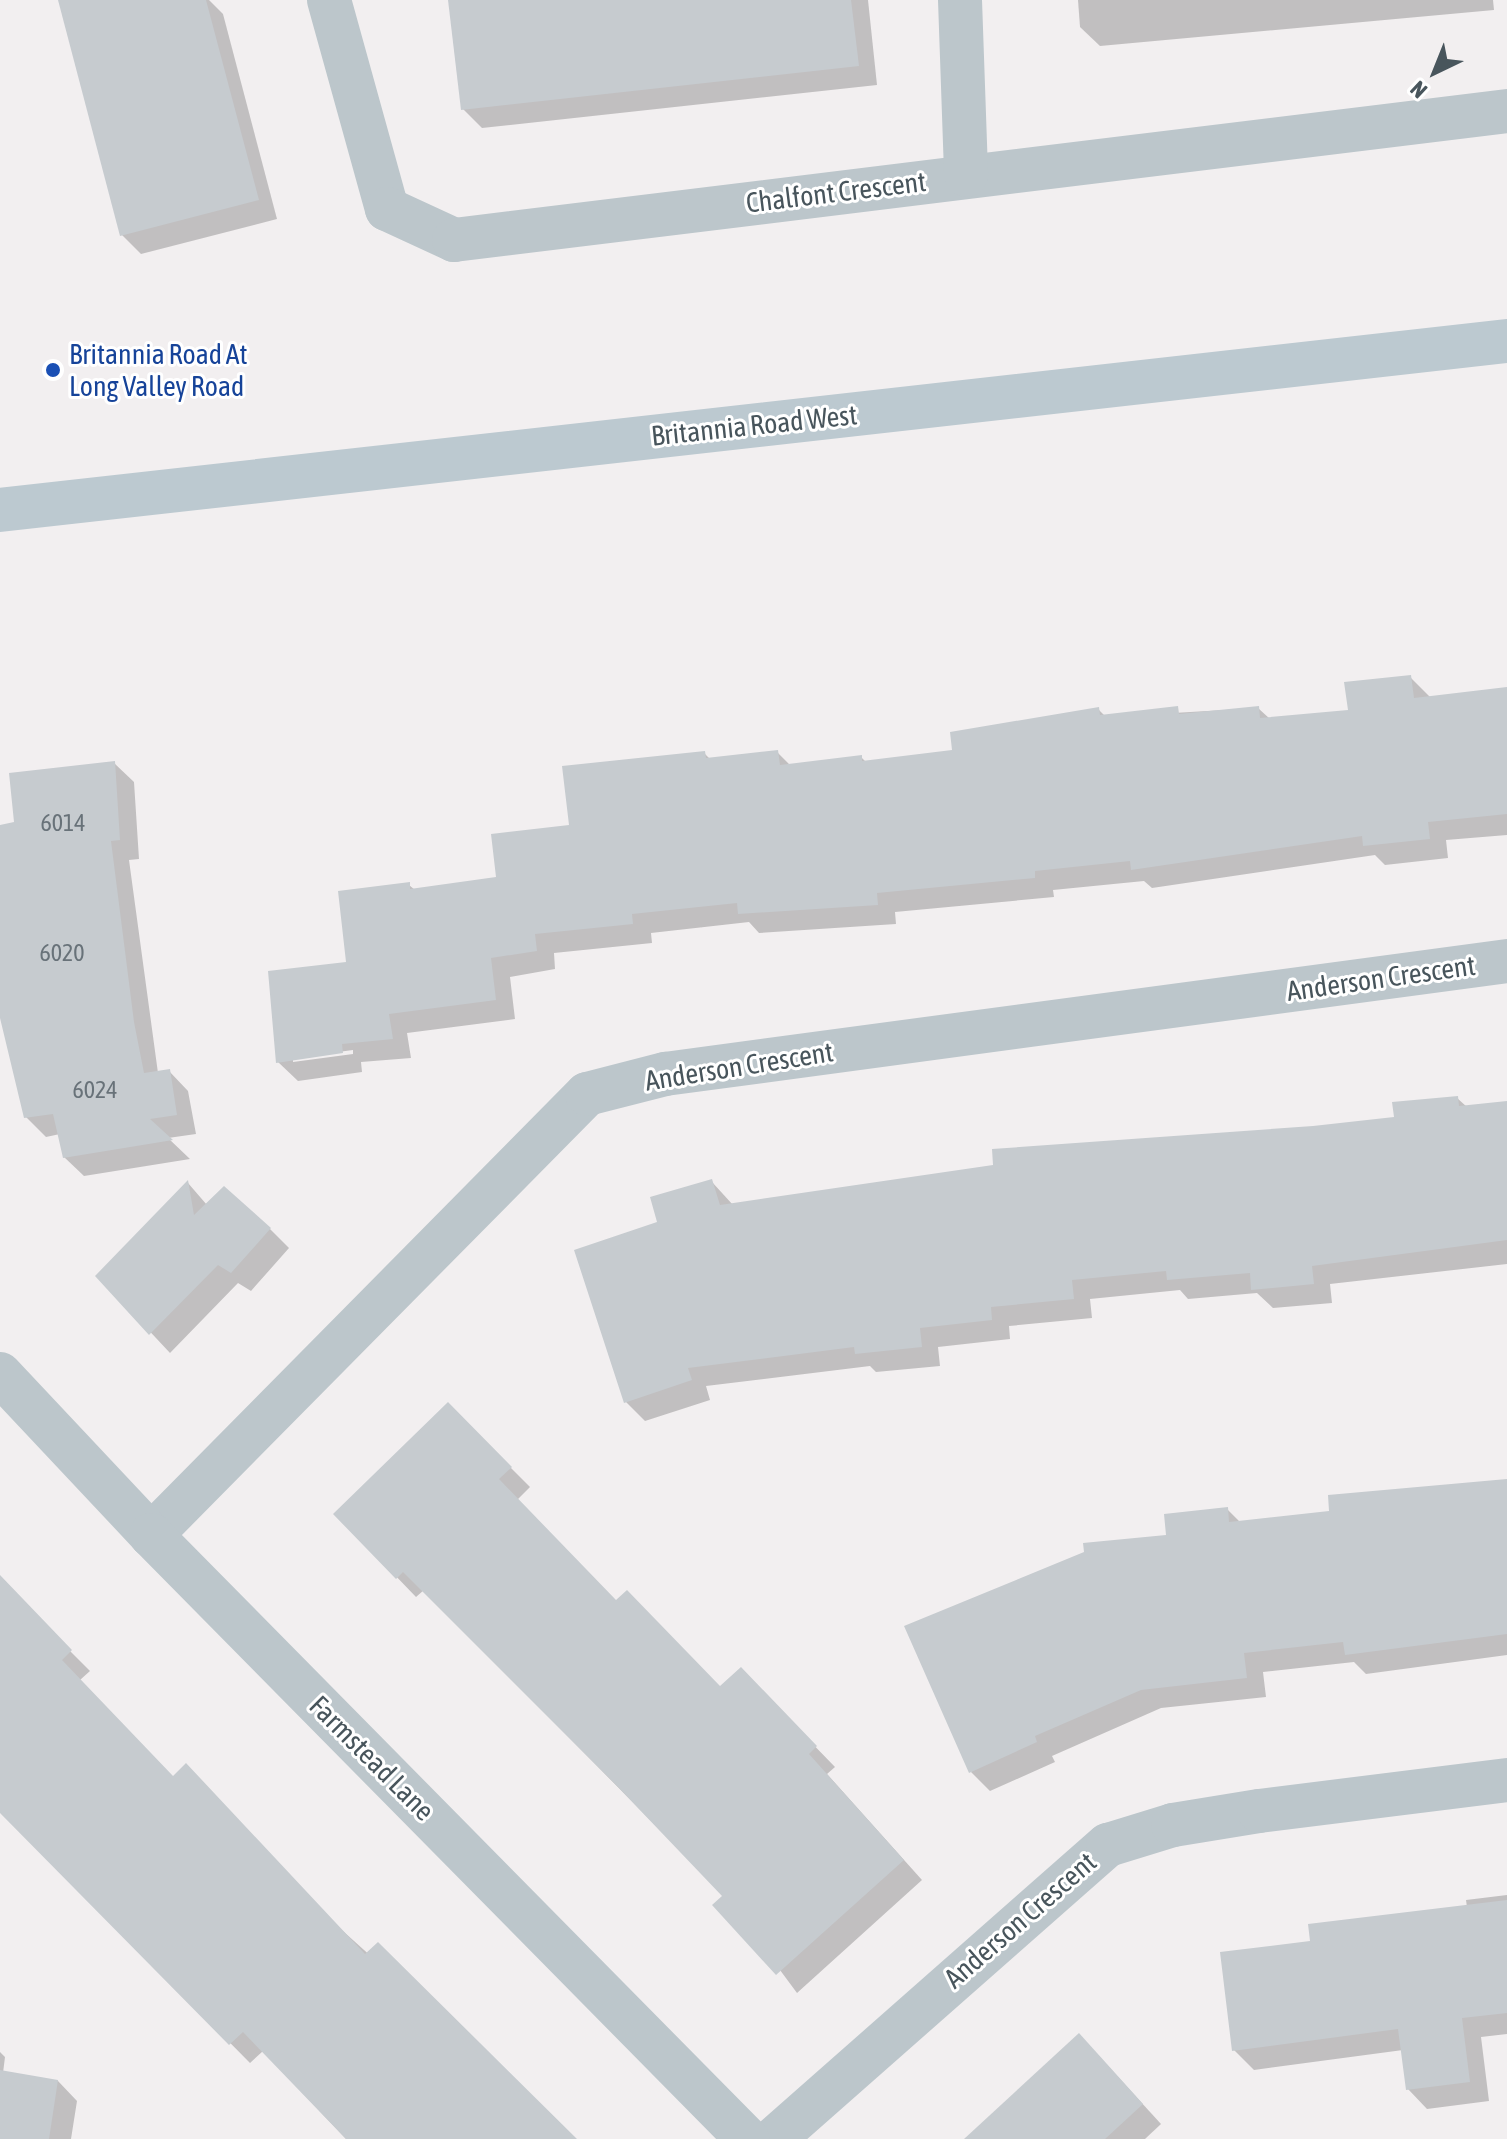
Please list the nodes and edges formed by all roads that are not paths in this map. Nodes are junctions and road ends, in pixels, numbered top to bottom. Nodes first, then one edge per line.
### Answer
1 (329, 0) edge
2 (960, 0) edge
3 (1507, 111) edge
4 (966, 175) junction
5 (1507, 341) edge
6 (0, 510) edge
7 (1507, 961) edge
8 (0, 1374) edge
9 (151, 1535) junction
10 (1507, 1780) edge
11 (747, 2139) edge
12 (774, 2139) edge

1 - 4 street, Chalfont Crescent
2 - 4 street
3 - 4 street, Chalfont Crescent
5 - 6 main road, Britannia Road West
7 - 9 street, Anderson Crescent
8 - 9 street, Farmstead Lane
9 - 11 street, Farmstead Lane
10 - 12 street, Anderson Crescent

